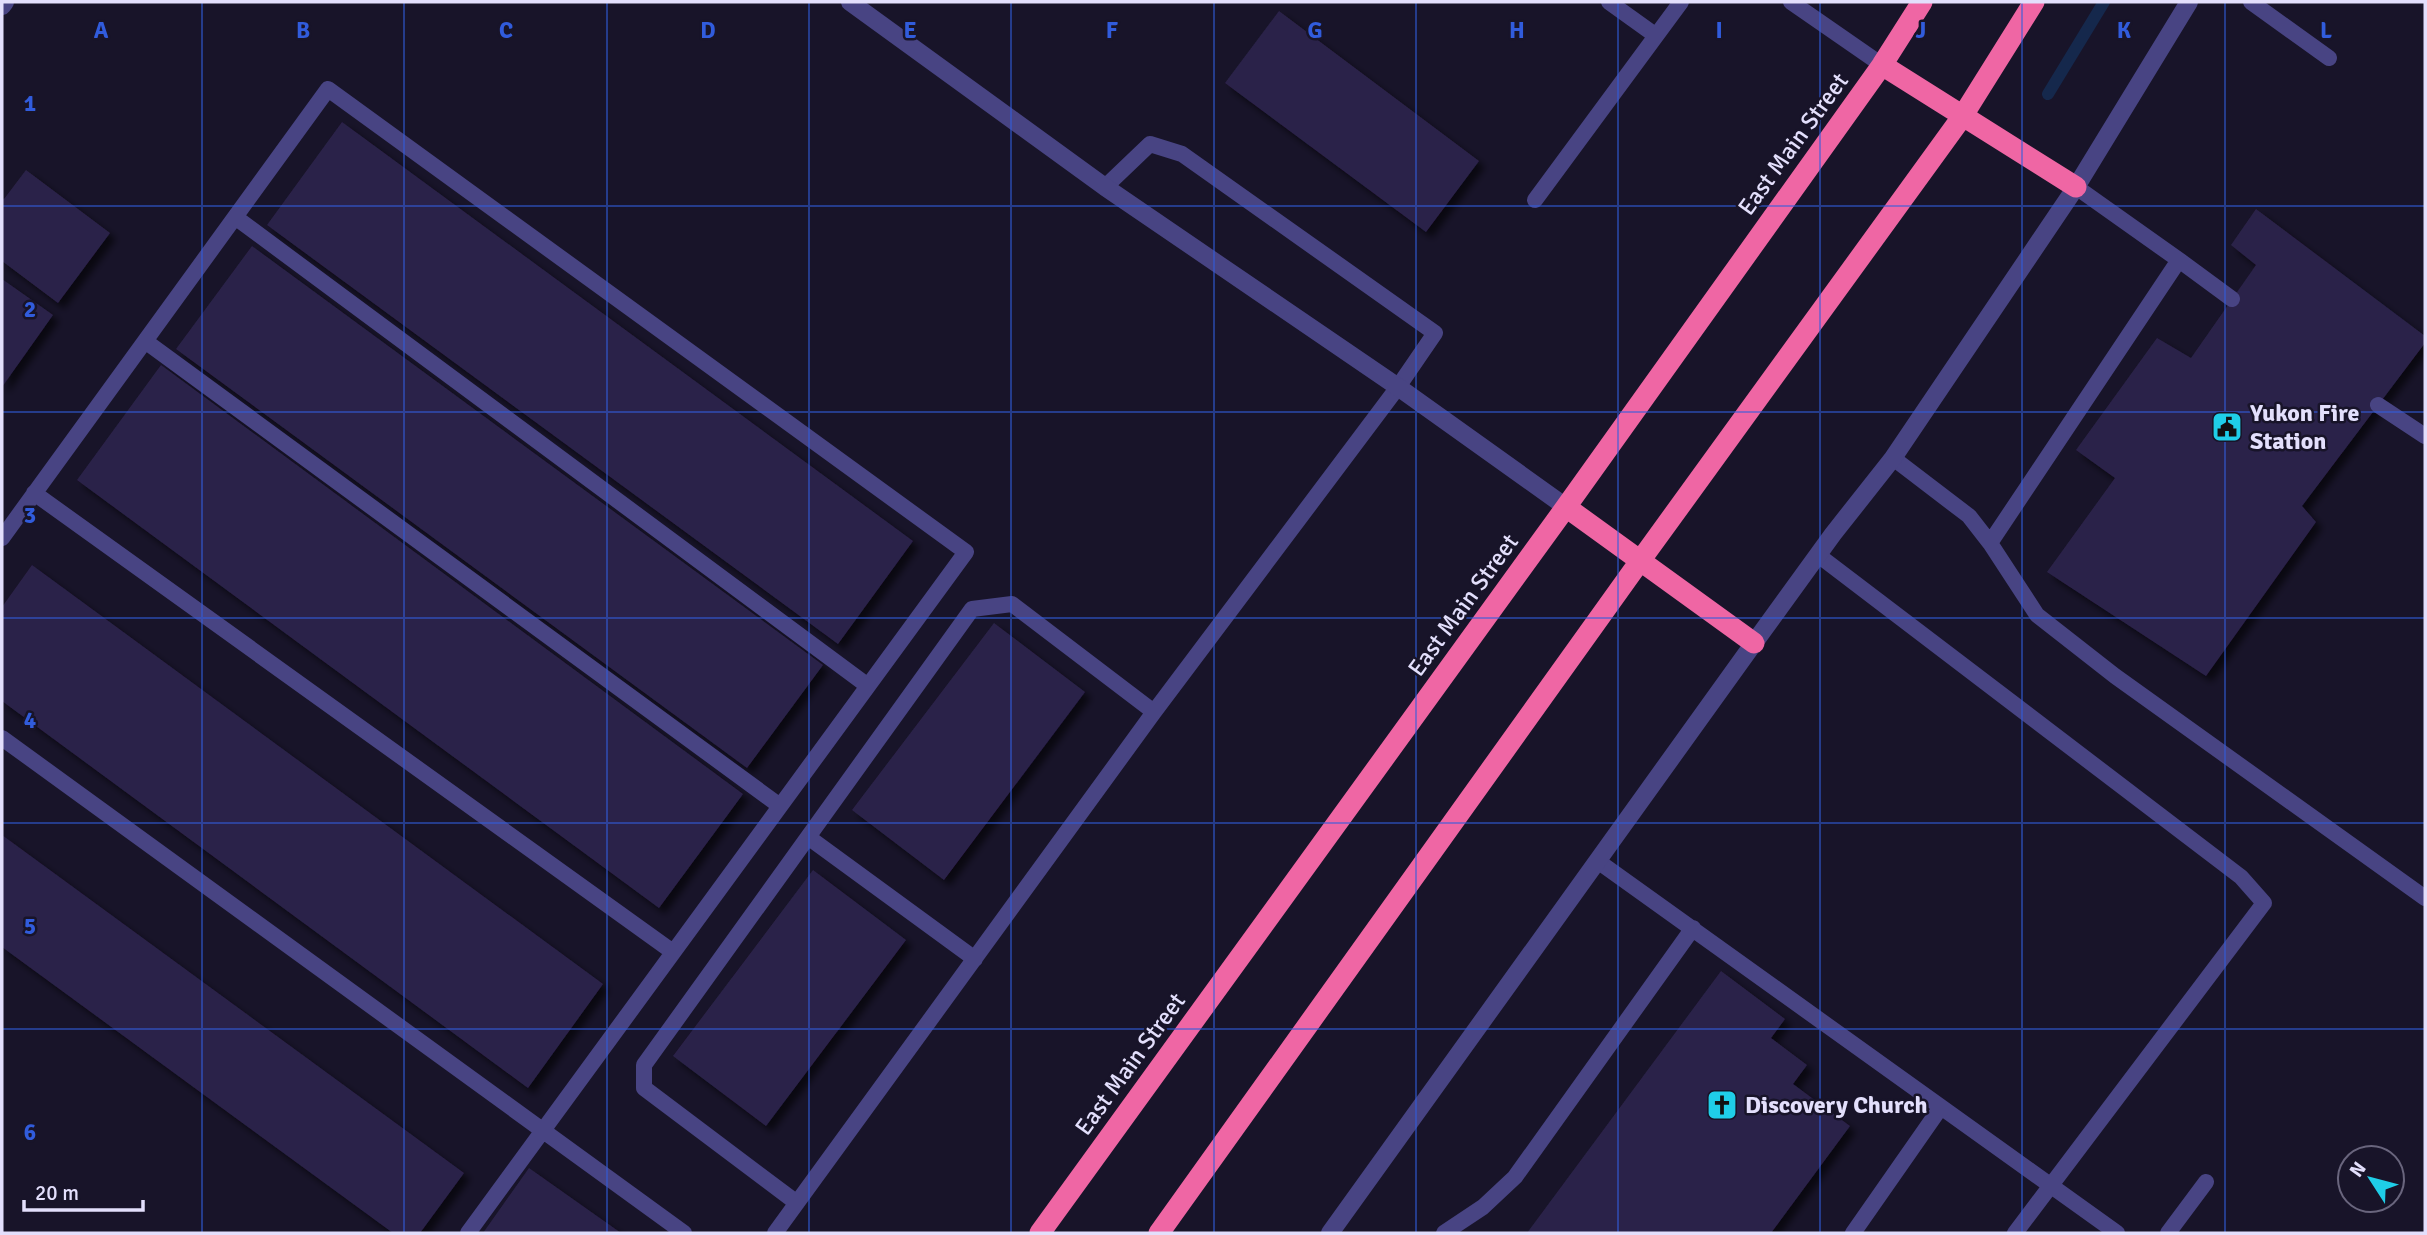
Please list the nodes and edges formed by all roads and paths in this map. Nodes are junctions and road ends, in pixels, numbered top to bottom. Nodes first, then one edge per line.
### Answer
1 (5, 2) edge
2 (850, 2) edge
3 (1609, 2) edge
4 (1681, 2) edge
5 (1791, 2) edge
6 (1922, 2) edge
7 (2034, 2) edge
8 (2189, 2) edge
9 (2251, 2) edge
10 (2, 6) edge
11 (1655, 35) junction
12 (2329, 58) dead end
13 (1882, 65) junction
14 (1962, 117) junction
15 (1105, 187) junction
16 (2076, 187) junction
17 (1535, 200) dead end
18 (234, 217) junction
19 (2179, 261) junction
20 (2232, 299) dead end
21 (145, 341) junction
22 (1398, 387) junction
23 (2378, 405) dead end
24 (2425, 436) edge
25 (1893, 458) junction
26 (34, 493) junction
27 (1566, 507) junction
28 (2, 538) edge
29 (1990, 543) junction
30 (1818, 555) junction
31 (1640, 561) junction
32 (1754, 643) junction
33 (868, 686) junction
34 (1154, 712) junction
35 (2, 738) edge
36 (780, 806) junction
37 (808, 837) junction
38 (1599, 862) junction
39 (2425, 898) edge
40 (1693, 928) junction
41 (673, 953) junction
42 (975, 959) junction
43 (1941, 1107) junction
44 (542, 1130) junction
45 (2206, 1182) dead end
46 (2051, 1185) junction
47 (797, 1203) junction
48 (468, 1233) edge
49 (684, 1233) edge
50 (775, 1233) edge
51 (1040, 1233) edge
52 (1160, 1233) edge
53 (1330, 1233) edge
54 (1444, 1233) edge
55 (1853, 1233) edge
56 (2015, 1233) edge
57 (2117, 1233) edge
58 (2168, 1233) edge

1 - 10 street
2 - 15 street
3 - 11 lane
4 - 11 lane
5 - 13 lane
6 - 13 highway, East Main Street
7 - 14 highway
8 - 16 street
9 - 12 lane
11 - 17 lane
13 - 14 highway
13 - 27 highway, East Main Street
14 - 16 highway
14 - 31 highway
15 - 22 street
15 - 22 lane
16 - 19 lane
16 - 25 street
18 - 21 lane
18 - 33 lane
18 - 33 lane
19 - 20 lane
19 - 29 lane
21 - 26 lane
21 - 36 lane
22 - 27 street
22 - 34 lane
23 - 24 lane
25 - 29 lane
25 - 30 street
26 - 28 lane
26 - 41 lane
27 - 31 highway
27 - 51 highway, East Main Street
29 - 39 lane
30 - 32 street
30 - 46 lane
31 - 32 highway
31 - 52 highway
32 - 38 street
33 - 36 lane
34 - 37 lane
34 - 42 lane
35 - 44 lane
36 - 41 lane
37 - 42 lane
37 - 47 lane
38 - 40 lane
38 - 53 street
40 - 43 lane
40 - 54 lane
41 - 44 lane
42 - 47 lane
43 - 46 lane
43 - 55 lane
44 - 48 lane
44 - 49 lane
45 - 58 lane
46 - 56 lane
46 - 57 lane
47 - 50 lane

